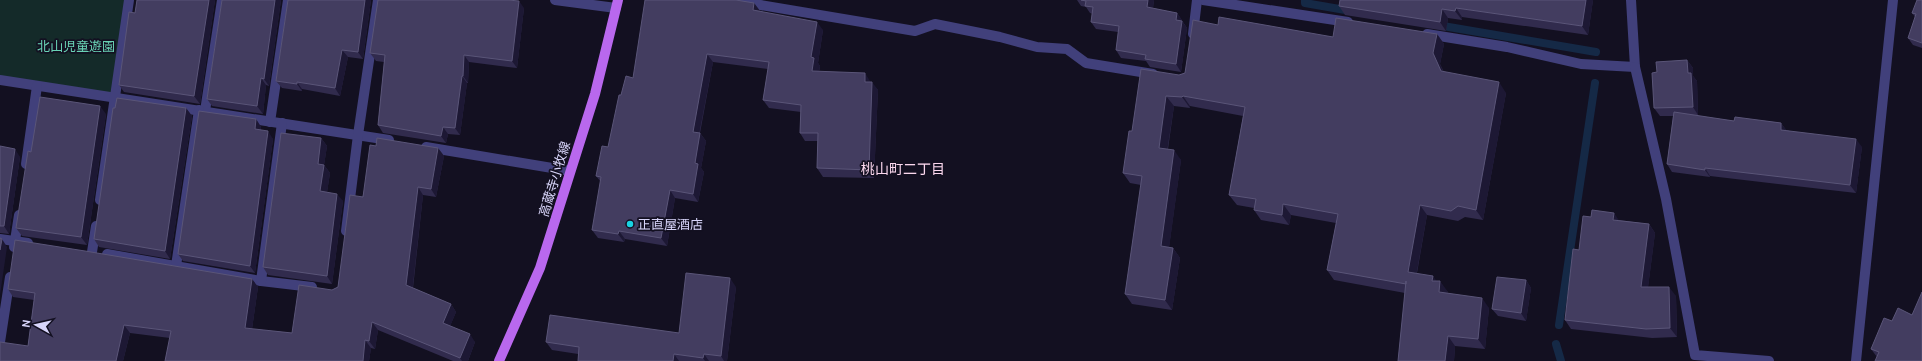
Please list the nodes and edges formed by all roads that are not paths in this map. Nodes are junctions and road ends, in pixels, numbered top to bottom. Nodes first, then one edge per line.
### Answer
1 (130, 0) edge
2 (222, 0) edge
3 (288, 0) edge
4 (378, 0) edge
5 (555, 0) edge
6 (731, 0) edge
7 (1197, 0) edge
8 (1203, 0) edge
9 (1631, 0) edge
10 (1893, 0) edge
11 (617, 4) edge
12 (1359, 24) edge
13 (1414, 32) edge
14 (1191, 48) edge
15 (1635, 67) junction
16 (1165, 76) edge
17 (0, 80) edge
18 (37, 86) junction
19 (114, 97) junction
20 (202, 111) junction
21 (270, 122) junction
22 (282, 124) junction
23 (358, 135) junction
24 (397, 142) edge
25 (413, 144) edge
26 (25, 171) edge
27 (570, 171) junction
28 (21, 202) edge
29 (0, 239) edge
30 (15, 241) junction
31 (38, 244) edge
32 (344, 244) edge
33 (176, 266) junction
34 (261, 281) junction
35 (323, 289) edge
36 (0, 342) edge
37 (499, 361) edge
38 (1769, 361) edge
39 (1856, 361) edge

1 - 19 street
2 - 20 street
3 - 21 street
4 - 23 street
5 - 11 street
6 - 16 street
7 - 14 street
8 - 12 street
9 - 15 street
10 - 39 street
11 - 27 main road, 高蔵寺小牧線
13 - 15 street
15 - 38 street
17 - 18 street
18 - 19 street
18 - 26 street
19 - 20 street
19 - 33 street
20 - 21 street
20 - 33 street
21 - 22 street
22 - 23 street
22 - 34 street
23 - 24 street
23 - 32 street
25 - 27 street
27 - 37 main road, 高蔵寺小牧線
28 - 30 street
29 - 30 street
30 - 31 street
30 - 36 street
33 - 34 street
34 - 35 street

